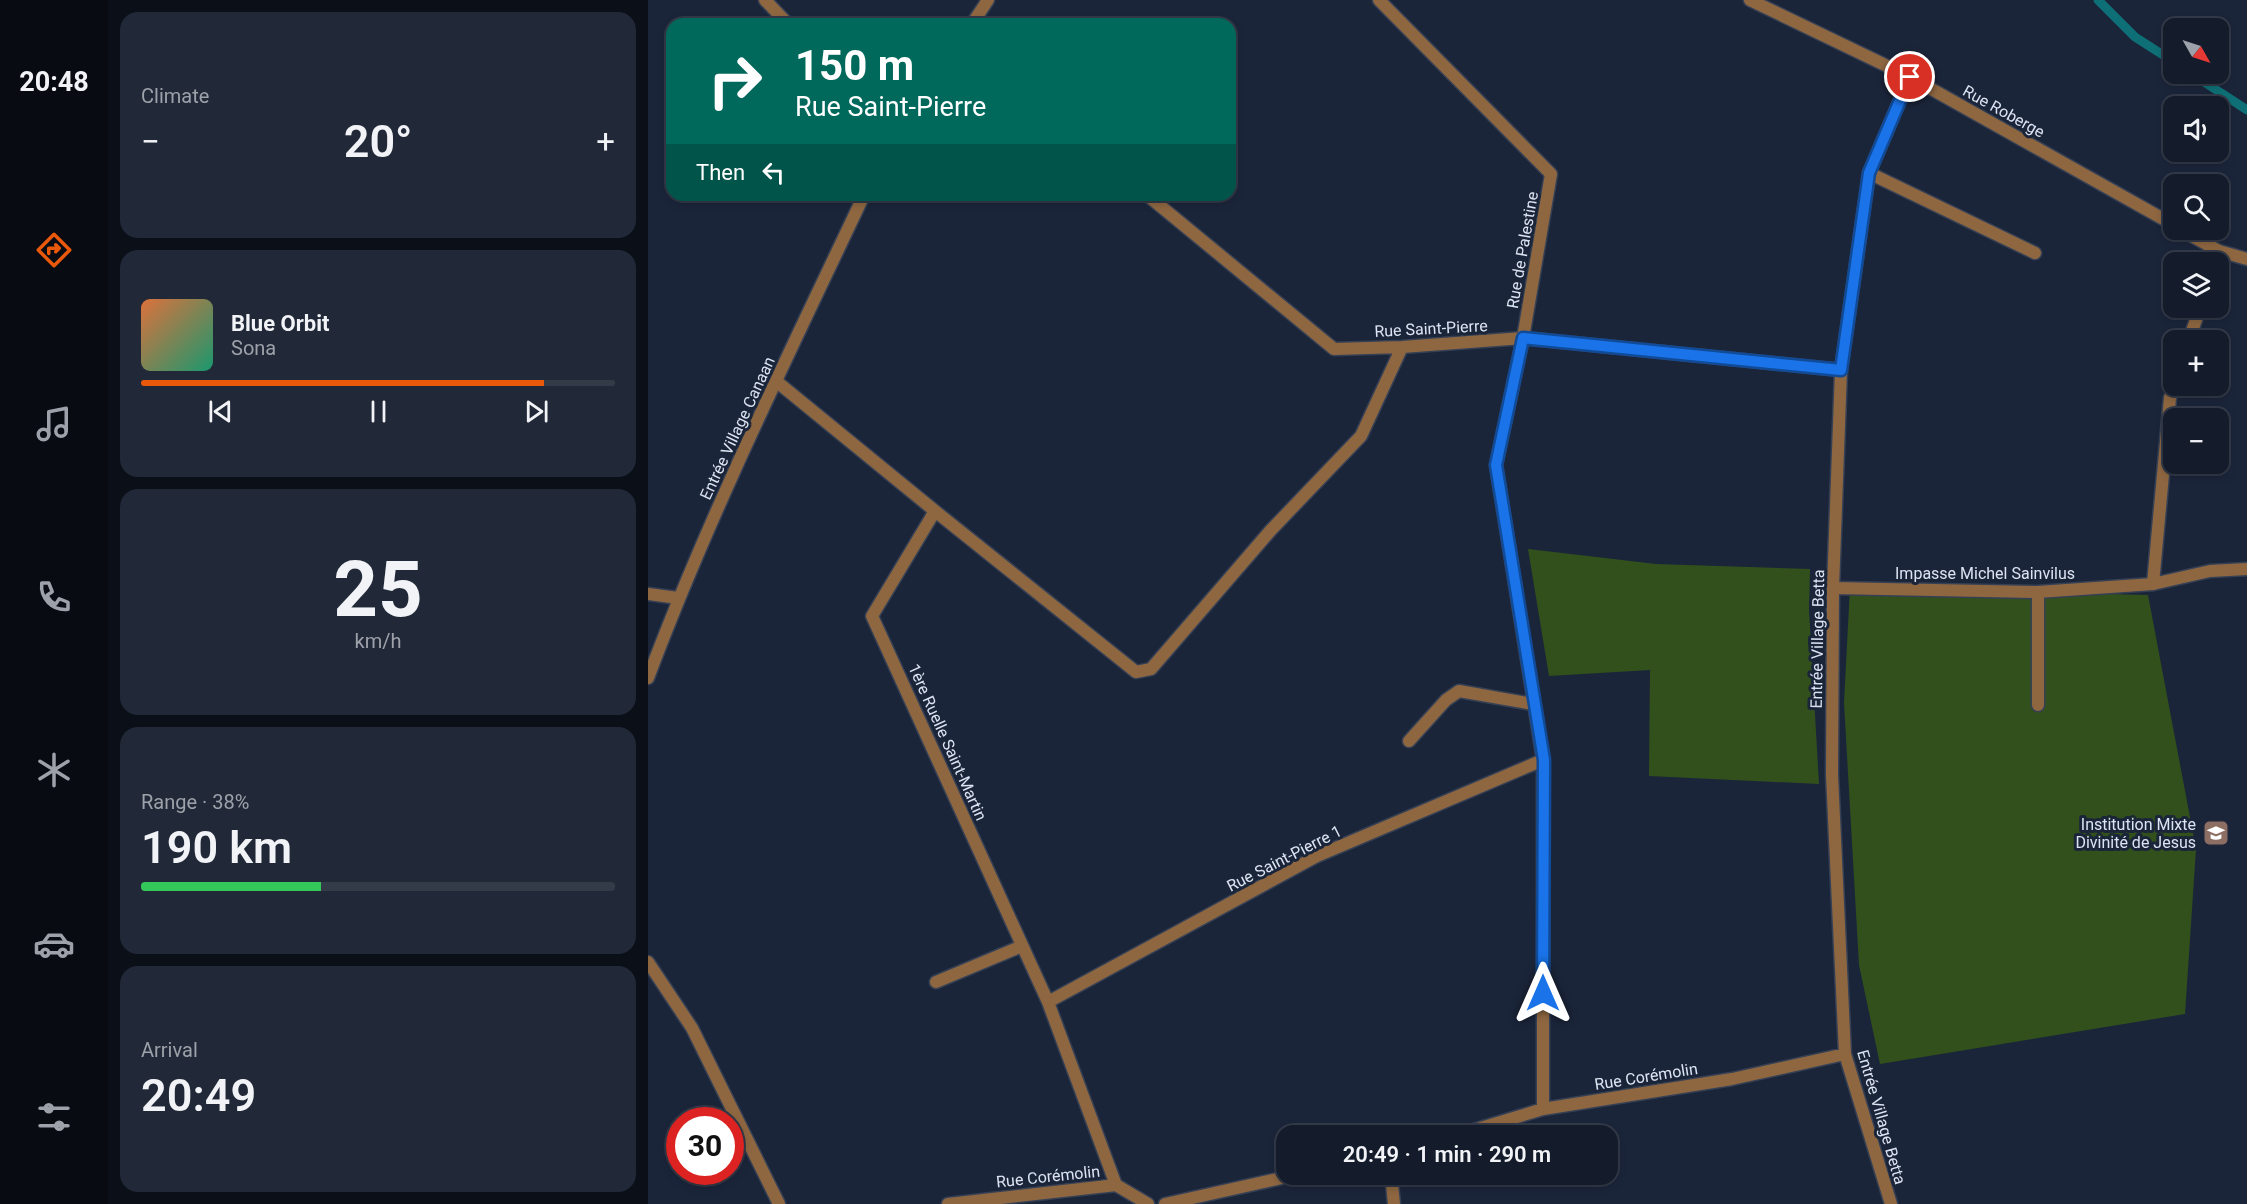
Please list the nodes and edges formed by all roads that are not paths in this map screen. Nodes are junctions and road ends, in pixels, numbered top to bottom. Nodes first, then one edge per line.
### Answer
1 (765, 0) edge
2 (988, 0) edge
3 (1378, 0) edge
4 (1750, 0) edge
5 (782, 18) edge
6 (976, 18) edge
7 (1910, 77) junction
8 (1869, 173) junction
9 (861, 201) edge
10 (1154, 201) edge
11 (2163, 219) edge
12 (2194, 240) edge
13 (2210, 252) edge
14 (2035, 253) dead end
15 (2229, 258) edge
16 (2247, 259) edge
17 (1523, 338) junction
18 (1402, 347) junction
19 (1841, 370) junction
20 (776, 381) junction
21 (2171, 396) edge
22 (935, 511) junction
23 (2247, 569) edge
24 (2153, 584) junction
25 (1833, 588) junction
26 (2038, 592) junction
27 (648, 594) edge
28 (678, 598) junction
29 (648, 678) edge
30 (1533, 704) junction
31 (2038, 705) dead end
32 (1409, 741) dead end
33 (1544, 760) junction
34 (1022, 946) junction
35 (648, 962) edge
36 (936, 982) dead end
37 (1048, 1002) junction
38 (1845, 1054) junction
39 (1543, 1109) junction
40 (1490, 1125) edge
41 (1276, 1179) edge
42 (1116, 1185) junction
43 (1391, 1185) edge
44 (779, 1204) edge
45 (948, 1204) edge
46 (1148, 1204) edge
47 (1165, 1204) edge
48 (1394, 1204) edge
49 (1891, 1204) edge

1 - 5 street
2 - 6 street
3 - 17 street, Rue de Palestine
4 - 7 street, Rue Roberge
7 - 8 street, Entrée Village Betta
7 - 11 street, Rue Roberge
8 - 14 street
8 - 19 street, Entrée Village Betta
9 - 20 street, Entrée Village Canaan
10 - 18 street, Rue Saint-Pierre
12 - 13 street
15 - 16 street
17 - 18 street, Rue Saint-Pierre
17 - 19 street, Rue Saint-Pierre
17 - 30 street, Rue de Palestine
18 - 22 street
19 - 25 street, Entrée Village Betta
20 - 22 street
20 - 28 street, Entrée Village Canaan
21 - 24 street
22 - 34 street, 1ère Ruelle Saint-Martin
23 - 24 street, Impasse Michel Sainvilus
24 - 26 street, Impasse Michel Sainvilus
25 - 26 street, Impasse Michel Sainvilus
25 - 38 street, Entrée Village Betta
26 - 31 street
27 - 28 street
28 - 29 street, Entrée Village Canaan
30 - 32 street
30 - 33 street, Rue de Palestine
33 - 37 street, Rue Saint-Pierre 1
33 - 39 street, Rue de Palestine
34 - 36 street
34 - 37 street, 1ère Ruelle Saint-Martin
35 - 44 street
37 - 42 street, 1ère Ruelle Saint-Martin
38 - 39 street, Rue Corémolin
38 - 49 street, Entrée Village Betta
39 - 40 street, Rue Corémolin
41 - 47 street
42 - 45 street, Rue Corémolin
42 - 46 street, Rue Corémolin
43 - 48 street

